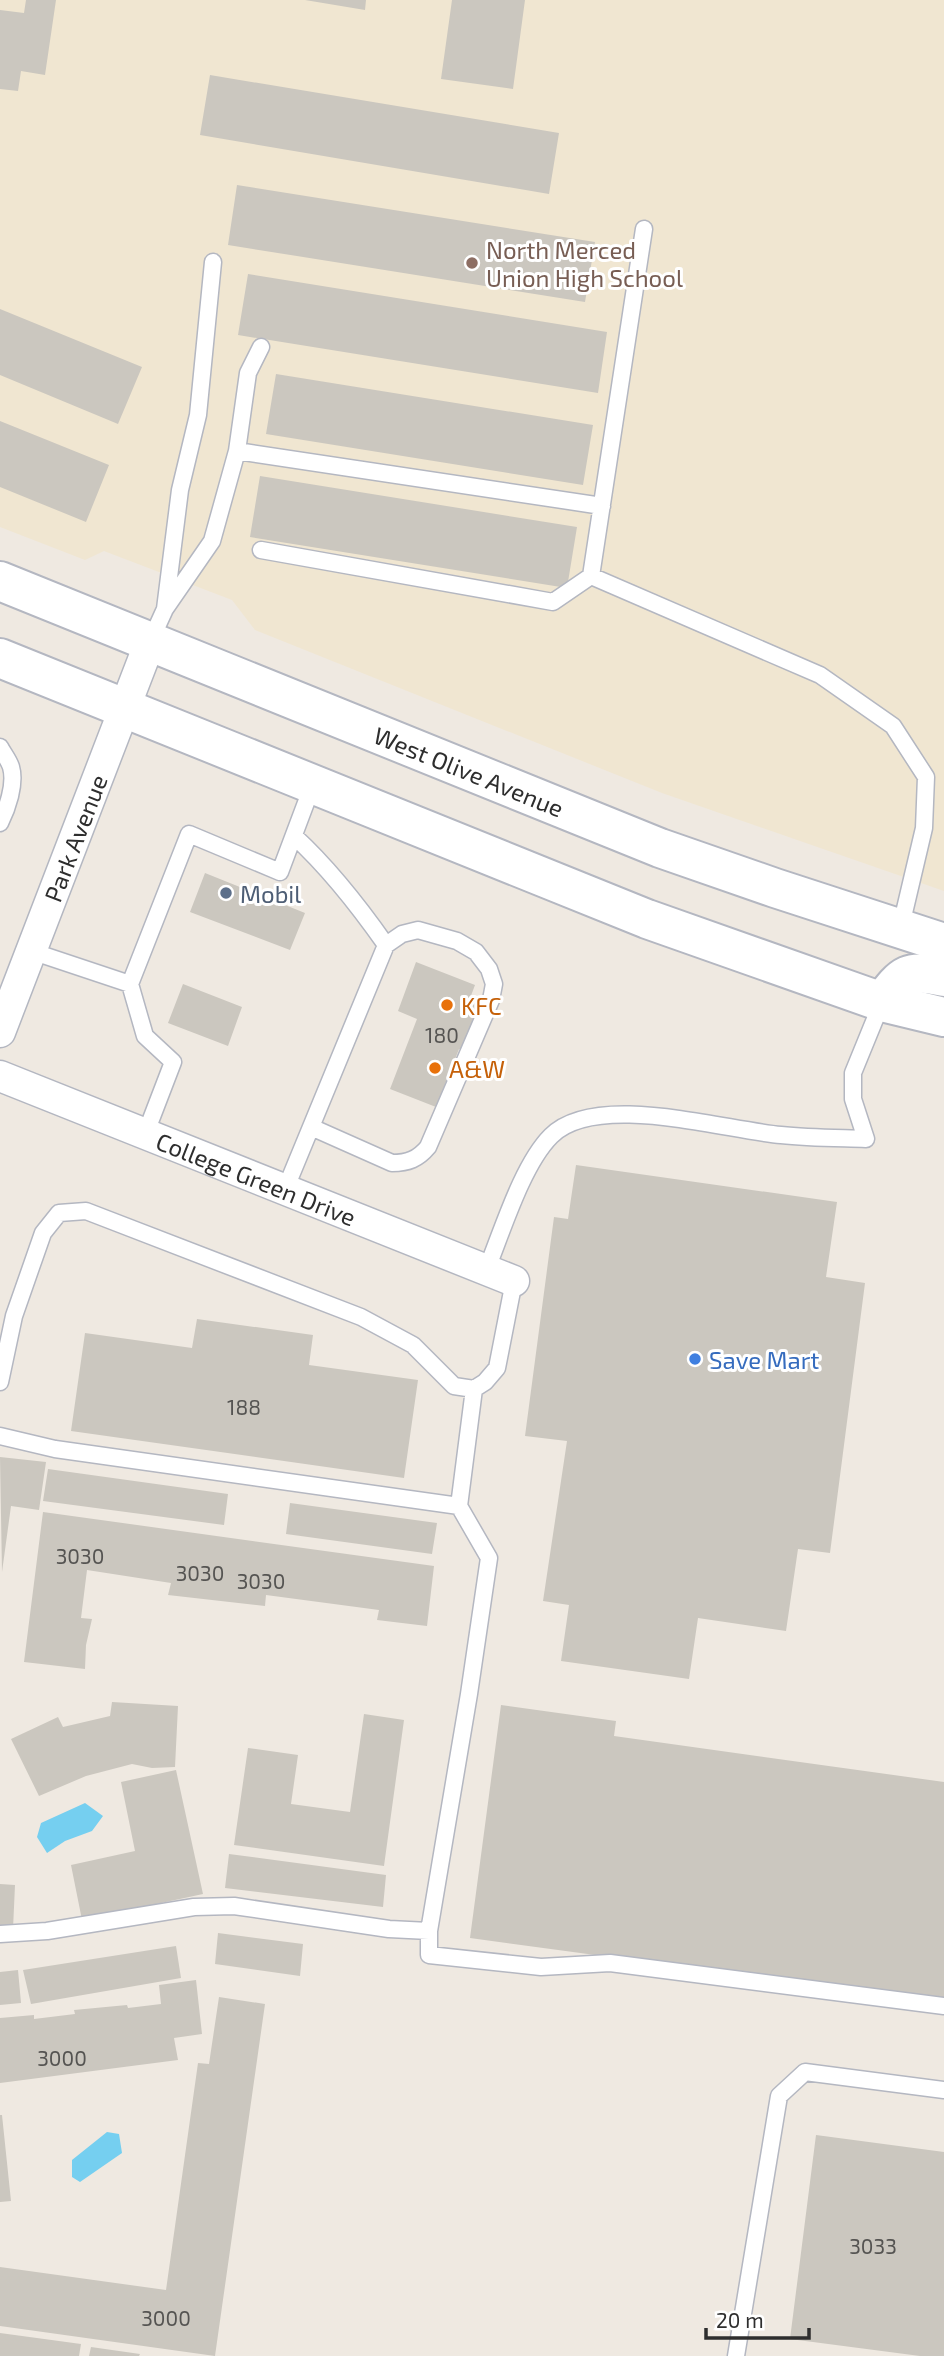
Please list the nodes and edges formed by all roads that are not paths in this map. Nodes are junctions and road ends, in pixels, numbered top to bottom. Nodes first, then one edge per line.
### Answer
1 (644, 229) dead end
2 (214, 262) dead end
3 (261, 347) dead end
4 (237, 451) junction
5 (602, 506) junction
6 (261, 550) dead end
7 (591, 576) junction
8 (0, 581) edge
9 (158, 626) junction
10 (0, 658) edge
11 (124, 708) junction
12 (0, 747) edge
13 (313, 784) junction
14 (0, 823) edge
15 (294, 836) junction
16 (900, 930) junction
17 (944, 943) edge
18 (386, 945) junction
19 (31, 951) junction
20 (944, 977) edge
21 (130, 984) junction
22 (882, 1002) junction
23 (944, 1017) edge
24 (0, 1032) edge
25 (0, 1076) edge
26 (311, 1128) junction
27 (145, 1135) junction
28 (285, 1190) junction
29 (486, 1270) junction
30 (514, 1281) joint
31 (0, 1382) edge
32 (474, 1389) junction
33 (0, 1436) edge
34 (459, 1506) junction
35 (429, 1931) junction
36 (0, 1934) edge
37 (944, 2006) edge
38 (944, 2090) edge
39 (736, 2356) edge

1 - 5 lane
2 - 9 lane
3 - 4 lane
4 - 5 lane
4 - 9 lane
5 - 7 lane
6 - 7 lane
7 - 16 lane
8 - 9 main road, West Olive Avenue
9 - 11 street, Park Avenue
9 - 16 main road, West Olive Avenue
10 - 11 main road
11 - 13 main road
11 - 19 street, Park Avenue
12 - 14 lane
13 - 15 lane
13 - 22 main road
15 - 18 lane
15 - 21 lane
16 - 17 main road, West Olive Avenue
18 - 26 lane
18 - 26 lane
19 - 21 lane
19 - 24 street, Park Avenue
20 - 22 main road
21 - 27 lane
22 - 23 main road
22 - 29 lane
25 - 27 street, College Green Drive
26 - 28 lane
27 - 28 street, College Green Drive
28 - 29 street, College Green Drive
29 - 30 street, College Green Drive
30 - 32 lane
31 - 32 lane
32 - 34 lane
33 - 34 lane
34 - 35 lane
35 - 36 lane
35 - 37 lane
38 - 39 lane

